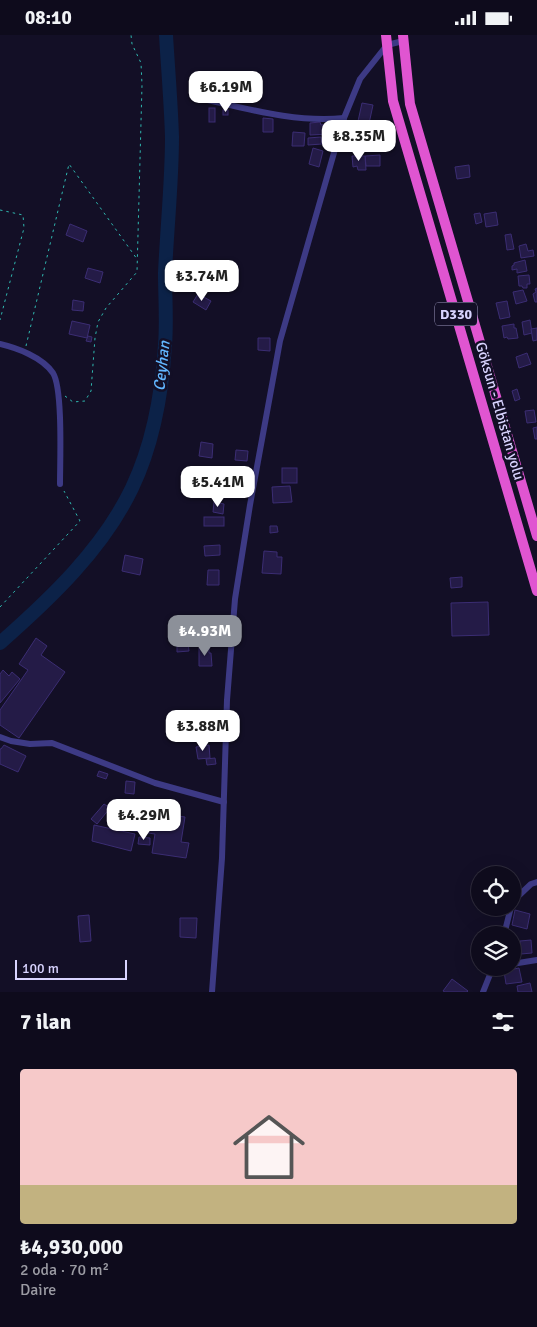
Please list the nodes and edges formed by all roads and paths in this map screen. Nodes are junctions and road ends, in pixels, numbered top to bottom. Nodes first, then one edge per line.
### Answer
1 (131, 35) edge
2 (403, 38) edge
3 (386, 40) edge
4 (203, 99) dead end
5 (344, 118) junction
6 (0, 209) edge
7 (138, 260) junction
8 (0, 320) edge
9 (0, 344) edge
10 (25, 352) junction
11 (59, 392) junction
12 (60, 484) joint
13 (537, 536) edge
14 (537, 591) edge
15 (0, 607) edge
16 (0, 737) edge
17 (224, 802) junction
18 (537, 882) edge
19 (521, 893) edge
20 (537, 960) edge
21 (521, 963) edge
22 (490, 976) edge
23 (212, 992) edge
24 (484, 992) edge

1 - 7 path
2 - 3 street
2 - 13 highway, Göksun - Elbistan yolu / D330
3 - 5 street
3 - 14 highway, Göksun - Elbistan yolu / D330
4 - 5 street
5 - 17 street
6 - 8 path
7 - 10 path
7 - 11 path
9 - 10 street
10 - 11 street
11 - 12 street
12 - 15 path
16 - 17 street
17 - 23 street
18 - 19 street
20 - 21 street
22 - 24 street

